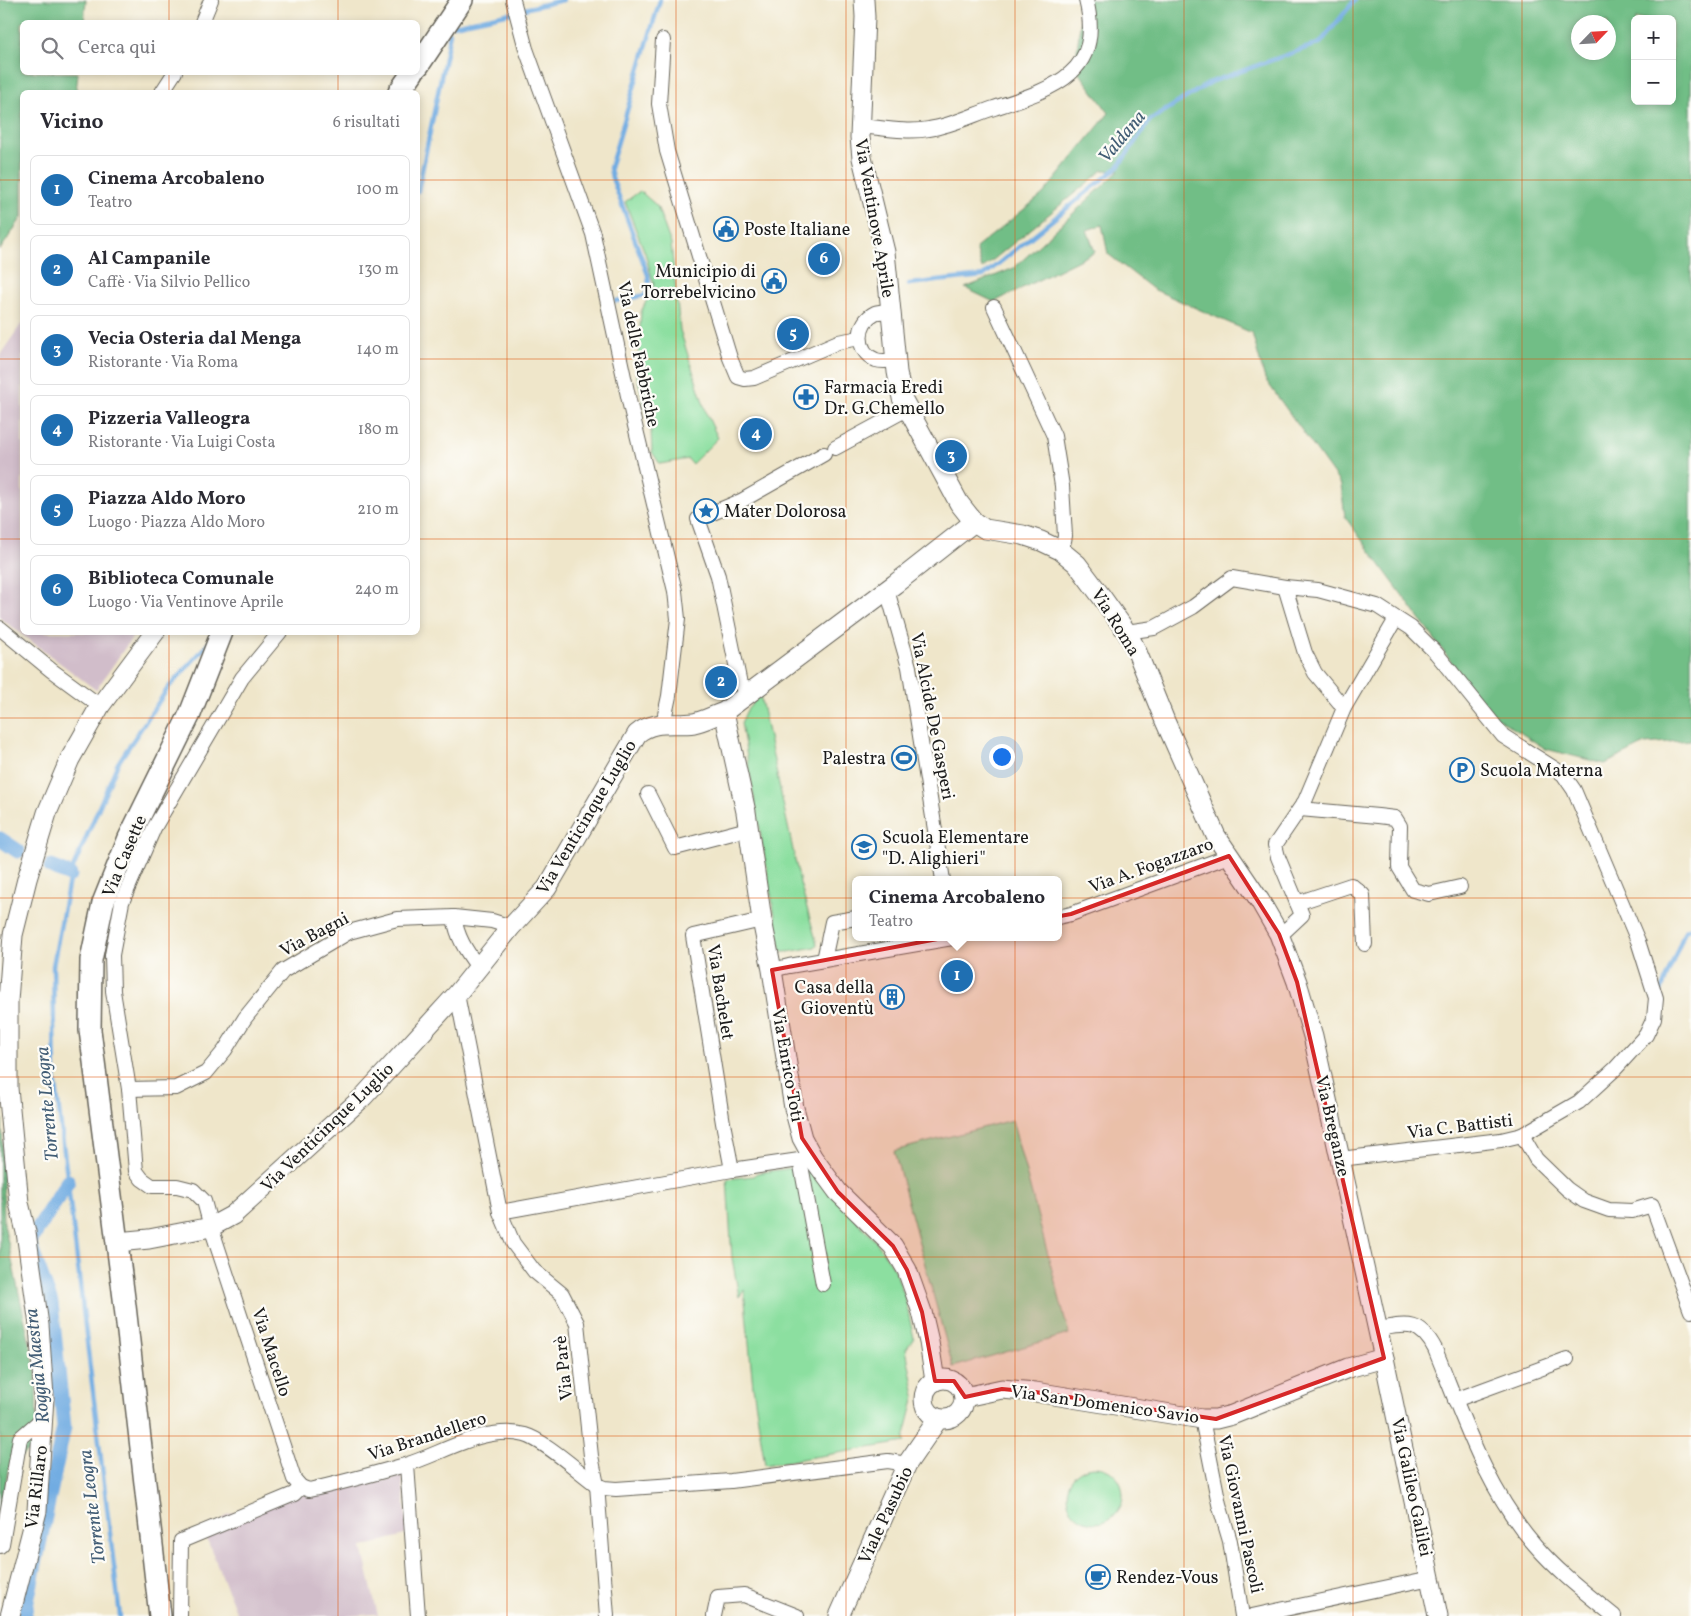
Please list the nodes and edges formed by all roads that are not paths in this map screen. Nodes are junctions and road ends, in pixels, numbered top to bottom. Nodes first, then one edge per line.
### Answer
1 (212, 0) edge
2 (462, 0) edge
3 (513, 0) edge
4 (864, 0) edge
5 (1086, 0) edge
6 (203, 20) edge
7 (663, 40) dead end
8 (420, 63) edge
9 (173, 75) edge
10 (411, 75) edge
11 (163, 90) edge
12 (400, 90) edge
13 (861, 126) junction
14 (994, 307) dead end
15 (891, 311) junction
16 (860, 338) junction
17 (896, 360) junction
18 (907, 409) junction
19 (974, 522) junction
20 (1060, 550) junction
21 (1285, 587) junction
22 (887, 590) junction
23 (1396, 619) junction
24 (0, 628) edge
25 (1128, 634) junction
26 (153, 635) edge
27 (221, 635) edge
28 (278, 635) edge
29 (752, 692) junction
30 (100, 706) junction
31 (1344, 708) junction
32 (724, 712) junction
33 (663, 724) junction
34 (648, 794) dead end
35 (1302, 805) junction
36 (748, 830) junction
37 (1229, 856) junction
38 (942, 876) edge
39 (1460, 887) dead end
40 (1260, 902) joint
41 (1297, 904) junction
42 (1062, 916) edge
43 (454, 917) junction
44 (852, 919) edge
45 (762, 920) junction
46 (511, 927) junction
47 (1279, 934) junction
48 (934, 941) edge
49 (1365, 944) dead end
50 (824, 960) junction
51 (478, 968) junction
52 (772, 970) junction
53 (457, 994) junction
54 (129, 1089) junction
55 (1522, 1135) junction
56 (806, 1159) junction
57 (1340, 1159) junction
58 (732, 1170) junction
59 (500, 1212) junction
60 (211, 1227) junction
61 (117, 1242) junction
62 (823, 1284) dead end
63 (1691, 1311) edge
64 (1378, 1329) junction
65 (1384, 1358) junction
66 (1567, 1360) dead end
67 (935, 1381) junction
68 (965, 1397) junction
69 (1455, 1400) junction
70 (43, 1418) junction
71 (938, 1419) junction
72 (1202, 1419) junction
73 (907, 1464) junction
74 (407, 1465) junction
75 (597, 1486) junction
76 (300, 1487) junction
77 (0, 1546) edge
78 (1432, 1578) junction
79 (10, 1616) edge
80 (160, 1616) edge
81 (180, 1616) edge
82 (418, 1616) edge
83 (607, 1616) edge
84 (714, 1616) edge
85 (797, 1616) edge
86 (839, 1616) edge
87 (1242, 1616) edge
88 (1252, 1616) edge
89 (1438, 1616) edge
90 (1614, 1616) edge

1 - 6 street
2 - 8 main road
3 - 33 street, Via delle Fabbriche
4 - 13 street, Via Ventinove Aprile
5 - 13 street, Via Ventinove Aprile
7 - 16 street
9 - 11 street
10 - 12 main road
13 - 15 street, Via Ventinove Aprile
14 - 20 street
15 - 16 street
15 - 17 street, Via Ventinove Aprile
16 - 17 street
17 - 18 street, Via Ventinove Aprile
18 - 19 street
18 - 29 street
19 - 20 street, Via Roma
19 - 22 street, Via Venticinque Luglio
20 - 25 street, Via Roma
21 - 23 street
21 - 25 street
21 - 31 street
22 - 29 street, Via Venticinque Luglio
22 - 38 street, Via Alcide De Gasperi
23 - 31 street
23 - 55 street
24 - 30 street
25 - 37 street, Via Roma
26 - 30 street, Via Rillaro
27 - 61 main road
28 - 54 street, Via Casette
29 - 32 street, Via Venticinque Luglio
30 - 70 street, Via Rillaro
31 - 35 street
32 - 33 street, Via Venticinque Luglio
32 - 36 street, Via Enrico Toti
33 - 46 street, Via Venticinque Luglio
34 - 36 street
35 - 39 street
35 - 41 street
36 - 45 street, Via Enrico Toti
37 - 40 street, Via Roma
37 - 42 street, Via A. Fogazzaro
40 - 47 street, Via Breganze
41 - 47 street
41 - 49 street
43 - 46 street, Via Bagni
43 - 51 street
43 - 54 street, Via Bagni
44 - 50 street
45 - 52 street, Via Enrico Toti
45 - 58 street, Via Bachelet
46 - 51 street, Via Venticinque Luglio
47 - 57 street, Via Breganze
48 - 50 street
50 - 52 street
51 - 53 street, Via Venticinque Luglio
52 - 56 street, Via Enrico Toti
53 - 59 street, Via Parè
53 - 60 street, Via Venticinque Luglio
54 - 60 street, Via Casette
55 - 57 street, Via C. Battisti
55 - 63 street, Via C. Battisti
56 - 58 street
56 - 62 street
56 - 67 street, Via Enrico Toti
57 - 64 street, Via Breganze
58 - 59 street
59 - 75 street, Via Parè
60 - 61 street, Via Venticinque Luglio
60 - 76 street, Via Macello
61 - 80 main road
64 - 65 street, Via Breganze
64 - 69 street
65 - 72 street, Via San Domenico Savio
65 - 78 street, Via Galileo Galilei
66 - 69 street
67 - 68 street
67 - 71 street
68 - 71 street
68 - 72 street, Via San Domenico Savio
69 - 90 street
70 - 77 street
70 - 79 street, Via Rillaro
71 - 73 street, Viale Pasubio
72 - 87 street, Via Giovanni Pascoli
73 - 75 street
73 - 86 street, Viale Pasubio
74 - 75 street, Via Brandellero
74 - 76 street, Via Brandellero
74 - 82 street
75 - 83 street, Via Parè
76 - 81 street
78 - 88 street
78 - 89 street, Via Galileo Galilei
84 - 85 street

